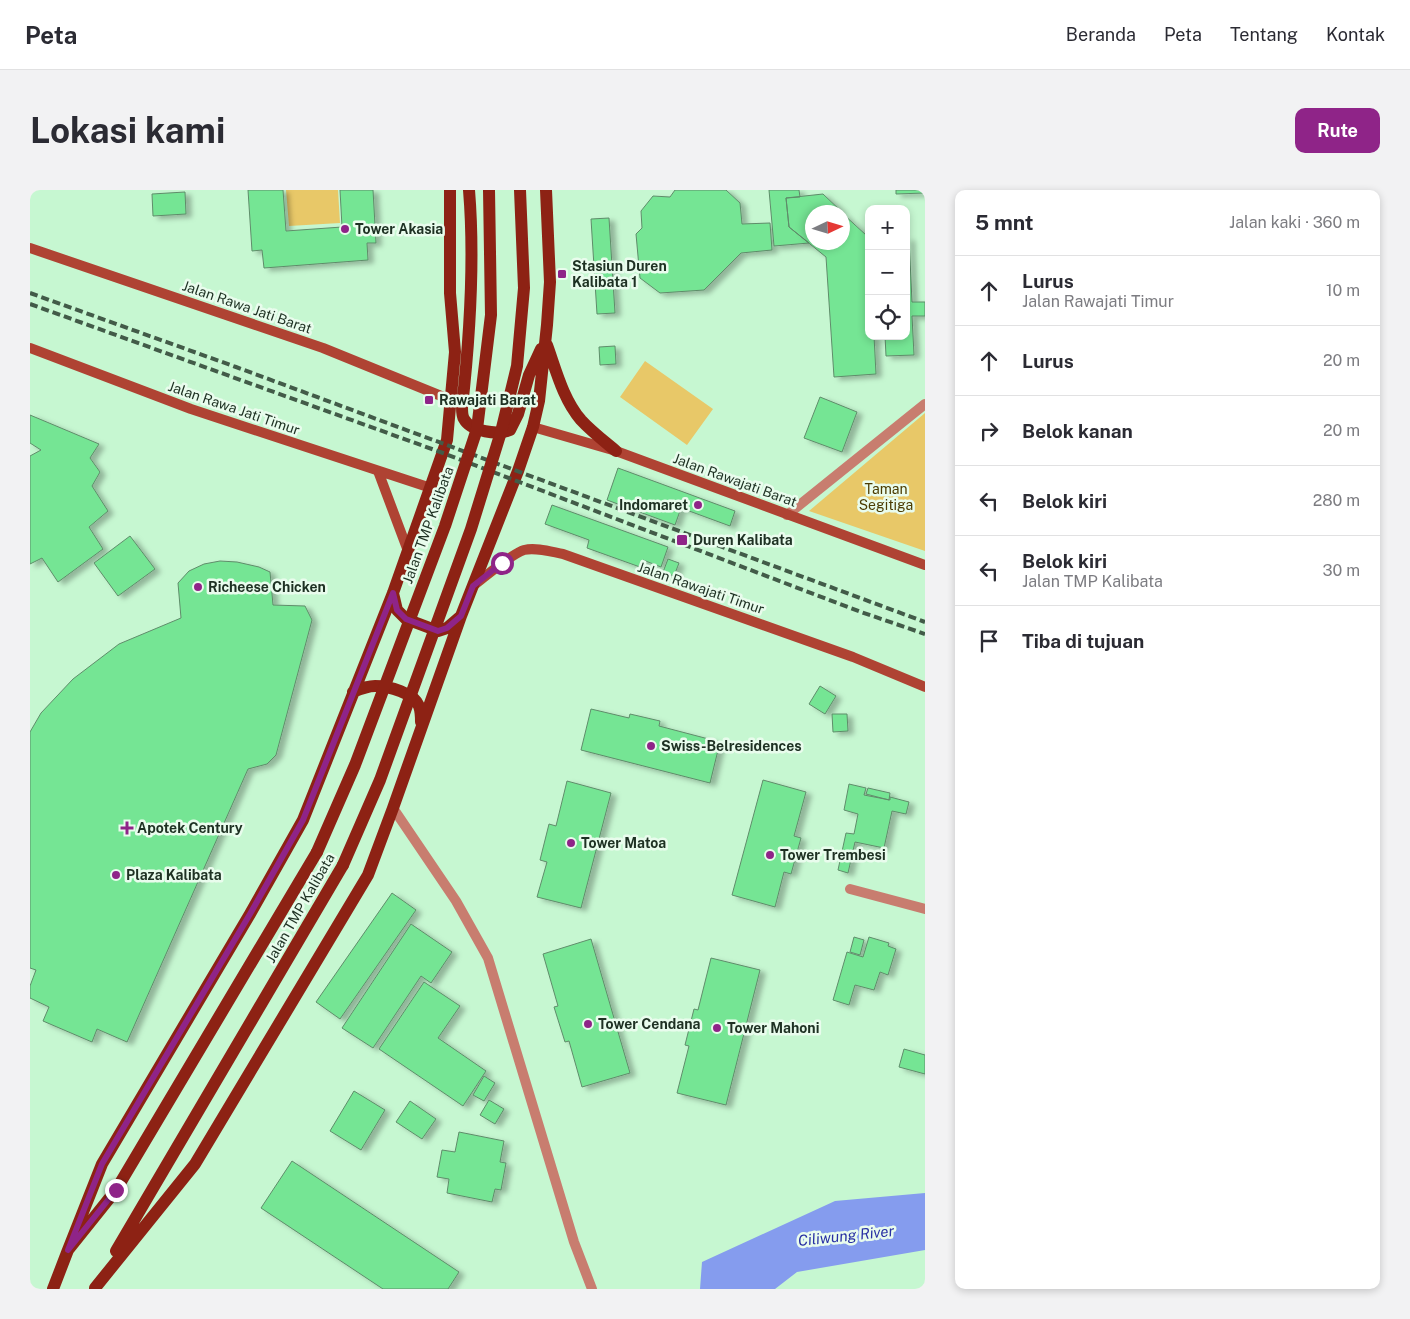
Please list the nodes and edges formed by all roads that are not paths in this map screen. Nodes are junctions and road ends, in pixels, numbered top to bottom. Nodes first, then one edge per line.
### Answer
1 (450, 190) edge
2 (469, 190) edge
3 (489, 190) edge
4 (520, 190) edge
5 (546, 190) edge
6 (30, 248) edge
7 (546, 340) junction
8 (30, 348) edge
9 (451, 400) junction
10 (925, 404) edge
11 (534, 427) junction
12 (616, 451) junction
13 (378, 471) junction
14 (431, 488) junction
15 (788, 515) junction
16 (408, 551) junction
17 (925, 565) edge
18 (473, 586) junction
19 (393, 593) junction
20 (461, 616) junction
21 (925, 687) edge
22 (353, 692) junction
23 (422, 727) junction
24 (393, 808) junction
25 (850, 889) dead end
26 (925, 908) edge
27 (68, 1250) junction
28 (94, 1288) edge
29 (53, 1289) edge
30 (592, 1289) edge

1 - 9 main road
2 - 7 main road
3 - 27 main road, Jalan TMP Kalibata, bridge
4 - 28 main road, Jalan TMP Kalibata, bridge
5 - 7 main road
6 - 9 street, Jalan Rawa Jati Barat
7 - 11 main road
7 - 12 main road
8 - 13 street, Jalan Rawa Jati Timur
9 - 14 main road
10 - 15 street
11 - 12 street, Jalan Rawajati Barat
11 - 18 main road
12 - 15 street, Jalan Rawajati Barat
13 - 14 street, Jalan Rawa Jati Timur
13 - 16 street
14 - 16 main road
15 - 17 street, Jalan Rawajati Barat
16 - 19 main road
18 - 20 main road
18 - 21 street, Jalan Rawajati Timur
19 - 20 main road
19 - 22 main road
20 - 23 main road
22 - 23 main road
22 - 27 main road
23 - 24 main road
24 - 28 main road
24 - 30 street
25 - 26 street
27 - 29 main road, Jalan TMP Kalibata

